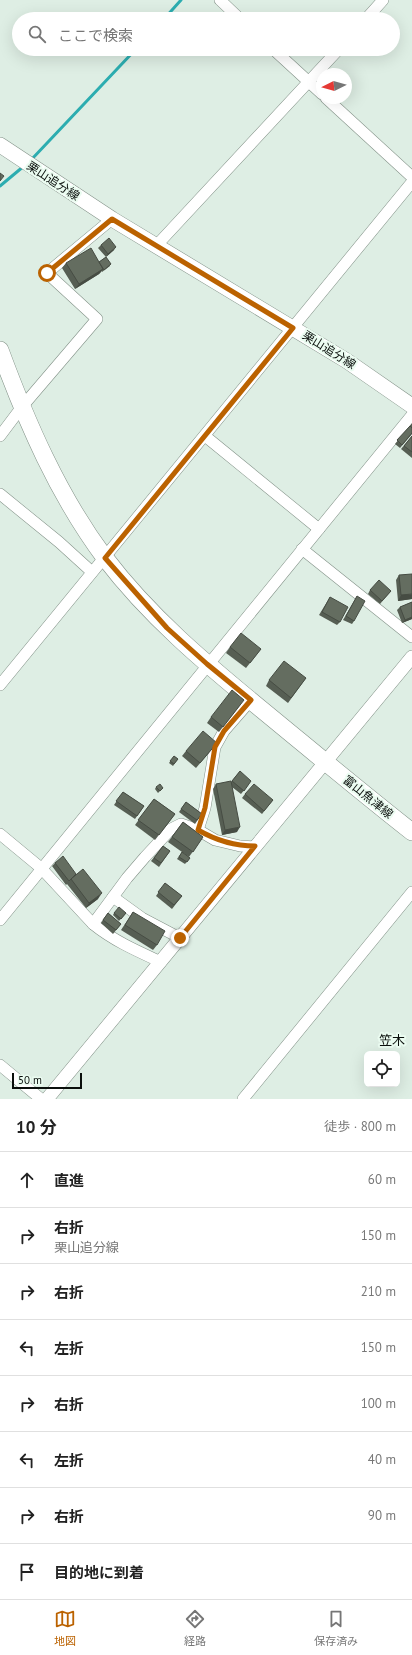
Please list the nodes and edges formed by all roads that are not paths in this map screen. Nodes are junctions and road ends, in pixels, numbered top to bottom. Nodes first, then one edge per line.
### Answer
1 (220, 0) edge
2 (383, 0) edge
3 (233, 12) edge
4 (372, 12) edge
5 (281, 56) edge
6 (333, 56) edge
7 (309, 82) junction
8 (316, 88) edge
9 (333, 104) edge
10 (0, 145) edge
11 (412, 177) edge
12 (412, 182) edge
13 (112, 219) junction
14 (156, 246) junction
15 (293, 328) junction
16 (0, 350) edge
17 (412, 406) edge
18 (21, 408) junction
19 (412, 415) edge
20 (0, 436) edge
21 (205, 436) junction
22 (0, 494) edge
23 (319, 529) junction
24 (302, 549) junction
25 (105, 558) junction
26 (92, 572) junction
27 (412, 637) edge
28 (412, 657) edge
29 (207, 664) junction
30 (0, 685) edge
31 (251, 700) junction
32 (325, 762) junction
33 (198, 830) junction
34 (412, 832) edge
35 (0, 834) edge
36 (255, 846) junction
37 (41, 868) junction
38 (412, 892) edge
39 (113, 897) junction
40 (0, 920) edge
41 (93, 924) junction
42 (180, 938) junction
43 (160, 962) junction
44 (0, 1065) edge
45 (41, 1099) edge
46 (47, 1099) edge
47 (243, 1099) edge

1 - 3 street
2 - 4 street
5 - 7 street
6 - 7 street
7 - 8 street
7 - 14 street
9 - 11 street
10 - 13 main road, 栗山追分線
12 - 15 street
13 - 14 main road, 栗山追分線
13 - 18 street
14 - 15 main road, 栗山追分線
15 - 17 main road, 栗山追分線
15 - 21 street
16 - 18 main road, 富山魚津線
18 - 20 street
18 - 25 main road, 富山魚津線
19 - 23 street
21 - 23 street
21 - 25 street
22 - 26 street
23 - 24 street
24 - 27 street
24 - 29 street
25 - 26 street
25 - 29 main road, 富山魚津線
26 - 30 street
28 - 32 street
29 - 31 main road, 富山魚津線
29 - 37 street
31 - 32 main road, 富山魚津線
31 - 33 street
32 - 34 main road, 富山魚津線
32 - 36 street
33 - 36 street
33 - 39 street
35 - 37 street
36 - 42 street
37 - 40 street
37 - 41 street
38 - 47 street
39 - 41 street
39 - 42 street
41 - 43 street
42 - 43 street
43 - 46 street
44 - 45 street

